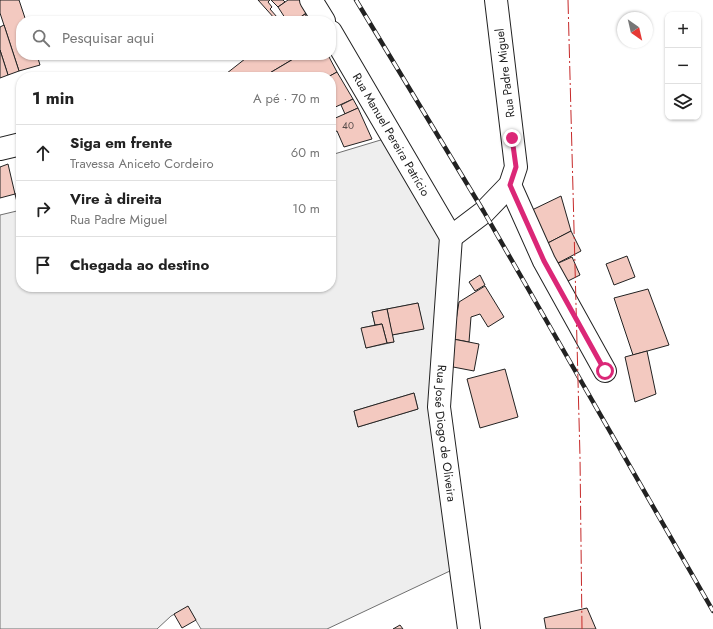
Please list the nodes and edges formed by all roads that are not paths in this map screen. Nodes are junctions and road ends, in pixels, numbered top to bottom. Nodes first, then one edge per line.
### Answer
1 (311, 0) edge
2 (496, 0) edge
3 (321, 16) edge
4 (336, 41) edge
5 (16, 145) edge
6 (0, 149) edge
7 (510, 185) junction
8 (451, 237) junction
9 (605, 371) dead end
10 (469, 629) edge

1 - 3 street
2 - 7 street, Rua Padre Miguel
4 - 8 street, Rua Manuel Pereira Patrício
5 - 6 street
7 - 8 street, Rua Padre Miguel
7 - 9 street
8 - 10 street, Rua José Diogo de Oliveira

